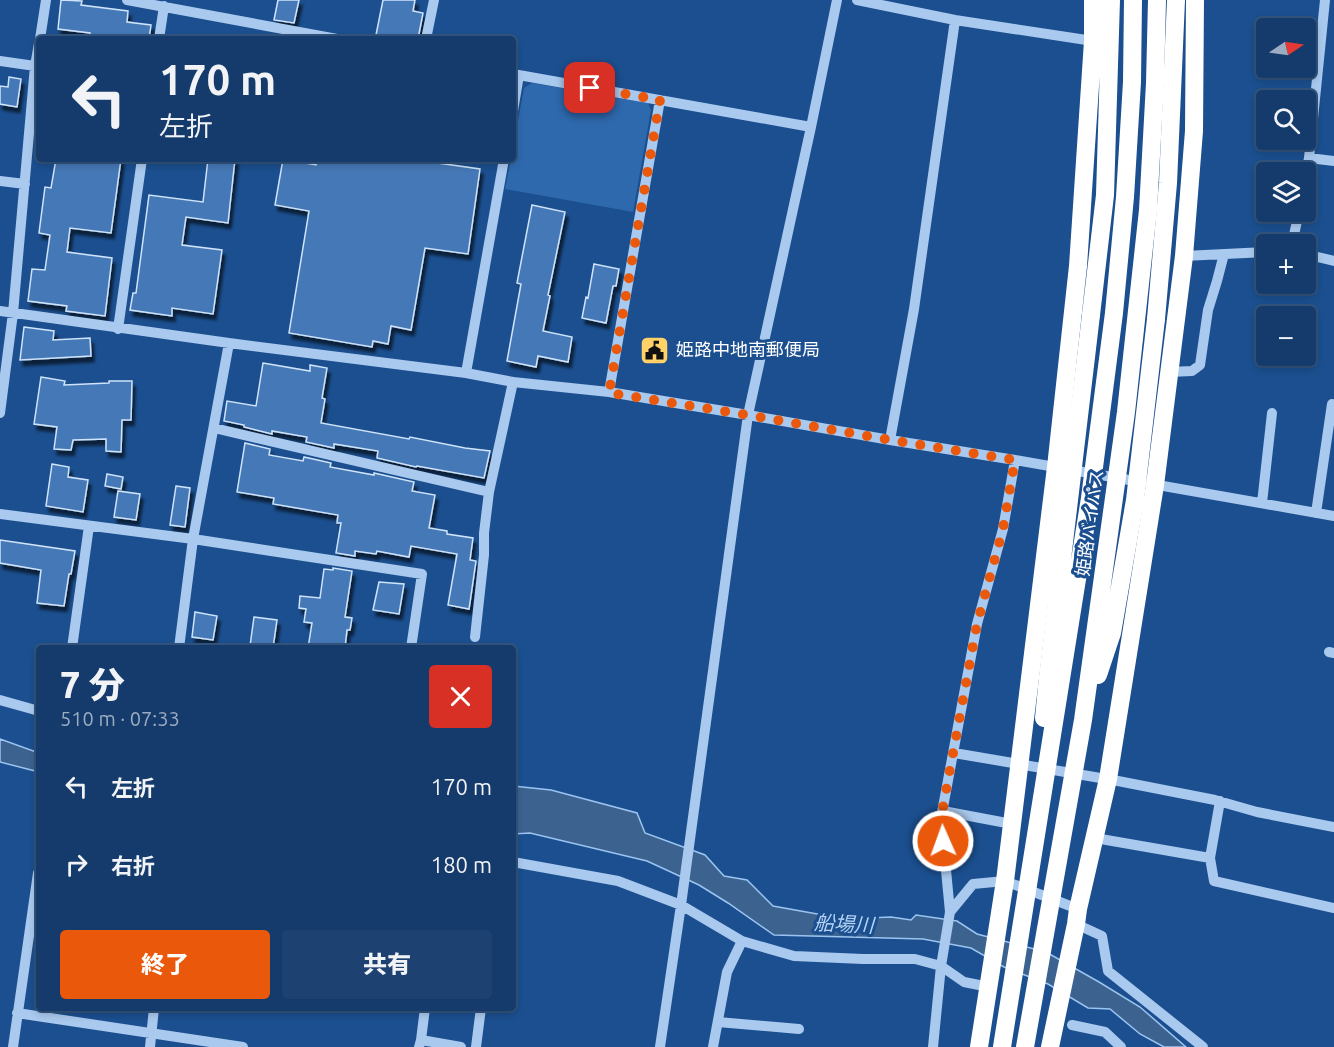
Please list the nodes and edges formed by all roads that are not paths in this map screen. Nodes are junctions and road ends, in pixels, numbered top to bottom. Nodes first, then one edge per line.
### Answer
1 (46, 0) edge
2 (128, 0) edge
3 (434, 0) edge
4 (837, 0) edge
5 (857, 0) edge
6 (1093, 0) edge
7 (1111, 0) edge
8 (1133, 0) edge
9 (1157, 0) edge
10 (1176, 0) edge
11 (1195, 0) edge
12 (1325, 0) edge
13 (1329, 0) edge
14 (1334, 0) edge
15 (164, 6) junction
16 (955, 20) junction
17 (40, 36) edge
18 (159, 36) edge
19 (321, 36) edge
20 (427, 36) edge
21 (1093, 41) junction
22 (36, 60) edge
23 (0, 61) edge
24 (35, 66) junction
25 (516, 74) edge
26 (660, 100) junction
27 (811, 127) junction
28 (1309, 158) junction
29 (1334, 161) edge
30 (142, 162) edge
31 (503, 162) edge
32 (1308, 162) edge
33 (0, 181) edge
34 (25, 184) junction
35 (1256, 252) edge
36 (1224, 254) junction
37 (1184, 256) junction
38 (1316, 257) edge
39 (1334, 261) edge
40 (0, 311) edge
41 (13, 313) junction
42 (118, 328) junction
43 (229, 344) junction
44 (1169, 372) junction
45 (466, 373) junction
46 (513, 382) junction
47 (609, 393) junction
48 (1332, 404) dead end
49 (0, 413) edge
50 (1272, 413) dead end
51 (748, 415) junction
52 (214, 428) junction
53 (890, 440) junction
54 (1015, 460) junction
55 (1056, 467) junction
56 (1155, 485) junction
57 (489, 492) junction
58 (1262, 503) junction
59 (1316, 513) junction
60 (0, 514) edge
61 (1334, 516) edge
62 (89, 526) junction
63 (193, 539) junction
64 (475, 637) dead end
65 (72, 645) edge
66 (179, 645) edge
67 (411, 645) edge
68 (0, 700) edge
69 (36, 710) edge
70 (1083, 720) junction
71 (954, 753) junction
72 (1019, 764) junction
73 (1108, 779) junction
74 (1220, 801) junction
75 (943, 811) junction
76 (1012, 824) junction
77 (1334, 827) edge
78 (1095, 838) junction
79 (1210, 858) junction
80 (516, 863) edge
81 (1030, 875) junction
82 (1005, 881) junction
83 (36, 886) edge
84 (681, 905) junction
85 (1334, 909) edge
86 (950, 912) junction
87 (1077, 917) junction
88 (742, 941) junction
89 (941, 966) junction
90 (989, 987) junction
91 (154, 1011) edge
92 (425, 1011) edge
93 (481, 1011) edge
94 (17, 1012) junction
95 (718, 1022) junction
96 (1063, 1024) junction
97 (799, 1029) dead end
98 (151, 1034) junction
99 (420, 1043) edge
100 (13, 1047) edge
101 (150, 1047) edge
102 (243, 1047) edge
103 (461, 1047) edge
104 (476, 1047) edge
105 (660, 1047) edge
106 (713, 1047) edge
107 (933, 1047) edge
108 (979, 1047) edge
109 (1002, 1047) edge
110 (1025, 1047) edge
111 (1050, 1047) edge
112 (1121, 1047) edge
113 (1203, 1047) edge

1 - 17 street
2 - 15 street
3 - 20 street
4 - 27 street
5 - 16 street
6 - 21 highway
7 - 81 highway, bridge
8 - 81 highway, 姫路バイパス, bridge
9 - 70 highway, 姫路バイパス, bridge
10 - 70 highway, bridge
11 - 37 highway
12 - 28 street
13 - 14 street
15 - 18 street
15 - 19 street
16 - 21 street
16 - 53 street
21 - 55 highway
22 - 24 street
23 - 24 street
24 - 34 street
25 - 26 street
26 - 27 street
26 - 47 street
27 - 51 street
28 - 29 street
28 - 32 street
30 - 42 street
31 - 45 street
33 - 34 street
34 - 41 street
35 - 36 street
36 - 37 street
36 - 44 street
37 - 44 highway
38 - 39 street
40 - 41 street
41 - 42 street
41 - 49 street
42 - 43 street
43 - 45 street
43 - 52 street
44 - 56 highway
45 - 46 street
46 - 47 street
46 - 57 street
47 - 51 street
48 - 59 street
50 - 58 street
51 - 53 street
51 - 84 street
52 - 57 street
52 - 63 street
53 - 54 street
54 - 55 street
54 - 71 street
55 - 56 street
55 - 72 highway
56 - 58 street
56 - 73 highway
57 - 64 street
58 - 59 street
59 - 61 street
60 - 62 street
62 - 63 street
62 - 65 street
63 - 66 street
63 - 67 street
68 - 69 street
70 - 110 highway, 姫路バイパス, bridge
71 - 72 street
71 - 75 street
72 - 73 street
72 - 76 highway
73 - 74 street
73 - 78 highway
74 - 77 street
74 - 79 street
75 - 76 street
75 - 86 street
76 - 82 highway
78 - 79 street
78 - 87 highway
79 - 85 street
80 - 84 street
81 - 109 highway, 姫路バイパス, bridge
82 - 86 street
82 - 87 street
82 - 90 highway
83 - 94 street
84 - 88 street
84 - 105 street
86 - 89 street
87 - 96 highway
87 - 113 street
88 - 89 street
88 - 95 street
89 - 90 street
89 - 107 street
90 - 108 highway
91 - 98 street
92 - 99 street
93 - 104 street
94 - 98 street
94 - 100 street
95 - 97 street
95 - 106 street
96 - 111 highway
96 - 112 street
98 - 101 street
98 - 102 street
99 - 103 street

